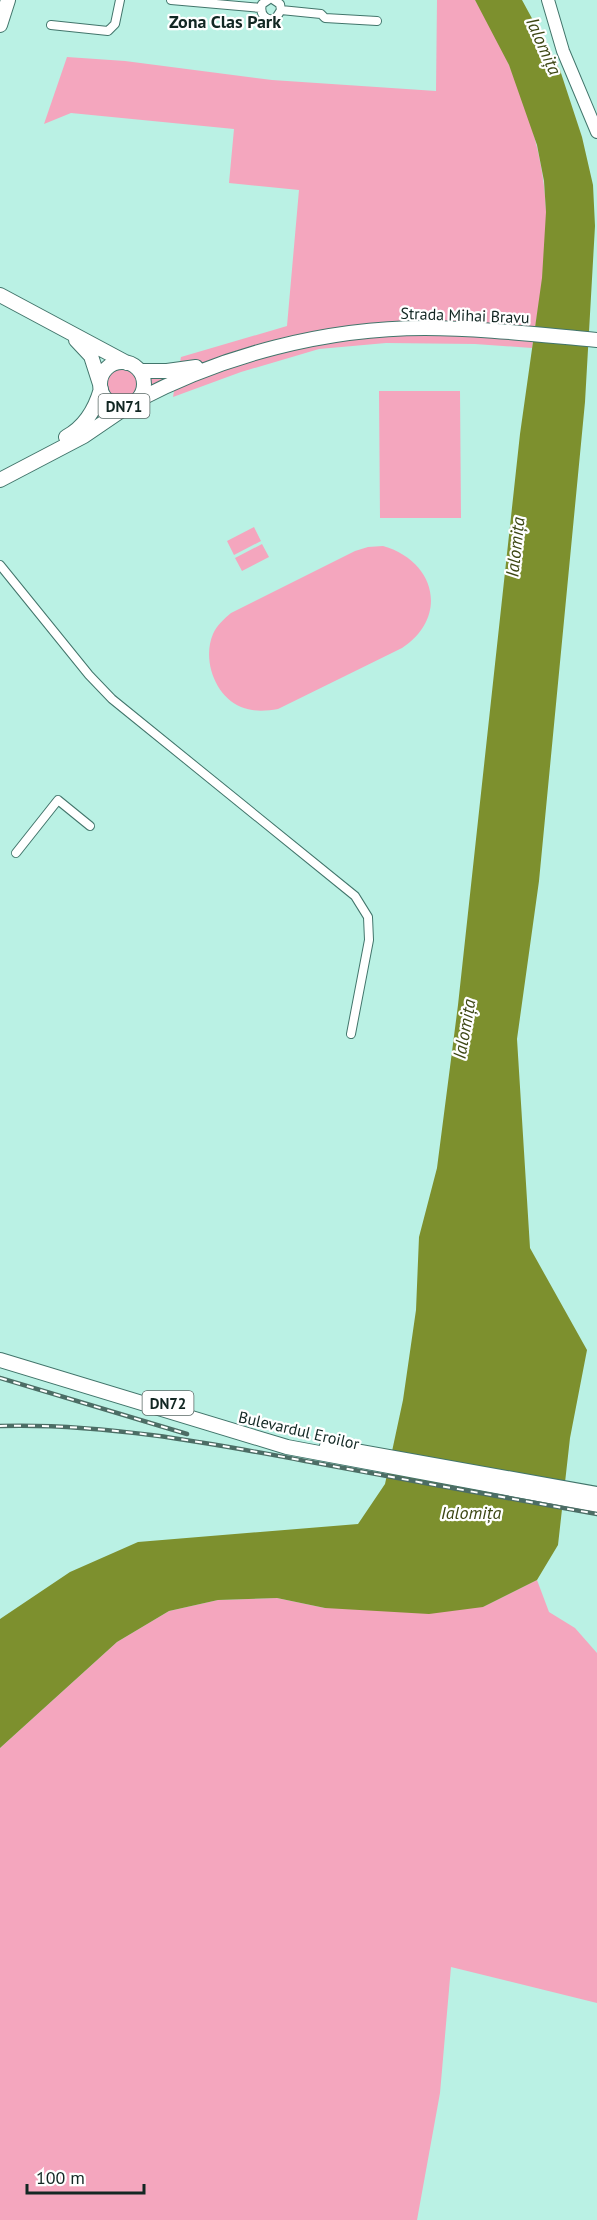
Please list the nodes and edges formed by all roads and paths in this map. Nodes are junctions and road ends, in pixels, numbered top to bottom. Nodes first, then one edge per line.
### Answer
1 (8, 0) edge
2 (120, 0) edge
3 (171, 0) edge
4 (268, 0) edge
5 (274, 0) edge
6 (548, 0) edge
7 (261, 8) junction
8 (281, 10) junction
9 (376, 21) dead end
10 (0, 25) edge
11 (51, 25) dead end
12 (597, 132) edge
13 (0, 295) edge
14 (68, 332) junction
15 (597, 340) edge
16 (228, 362) junction
17 (127, 363) junction
18 (141, 371) junction
19 (100, 387) junction
20 (132, 404) junction
21 (0, 471) edge
22 (0, 480) edge
23 (0, 566) edge
24 (90, 826) dead end
25 (16, 853) dead end
26 (351, 1034) dead end
27 (0, 1352) edge
28 (0, 1360) edge
29 (335, 1452) junction
30 (597, 1494) edge
31 (597, 1505) edge

1 - 10 main road
2 - 11 street
3 - 7 street
4 - 7 street
5 - 8 street
6 - 12 main road
7 - 8 street
8 - 9 street
13 - 14 main road
14 - 17 main road
14 - 19 main road
15 - 16 main road, Strada Mihai Bravu
16 - 18 main road, Strada Mihai Bravu
16 - 20 main road, Strada Mihai Bravu
17 - 18 main road, DN71
17 - 19 main road, DN71
18 - 20 main road, DN71
19 - 20 main road, DN71
19 - 21 main road, DN71
20 - 22 main road, Strada Mihai Bravu
23 - 26 street
24 - 25 street
27 - 29 main road, Bulevardul Eroilor / DN72
28 - 29 main road, Bulevardul Eroilor / DN72
29 - 30 main road, Bulevardul Eroilor / DN72
29 - 31 main road, Bulevardul Eroilor / DN72

